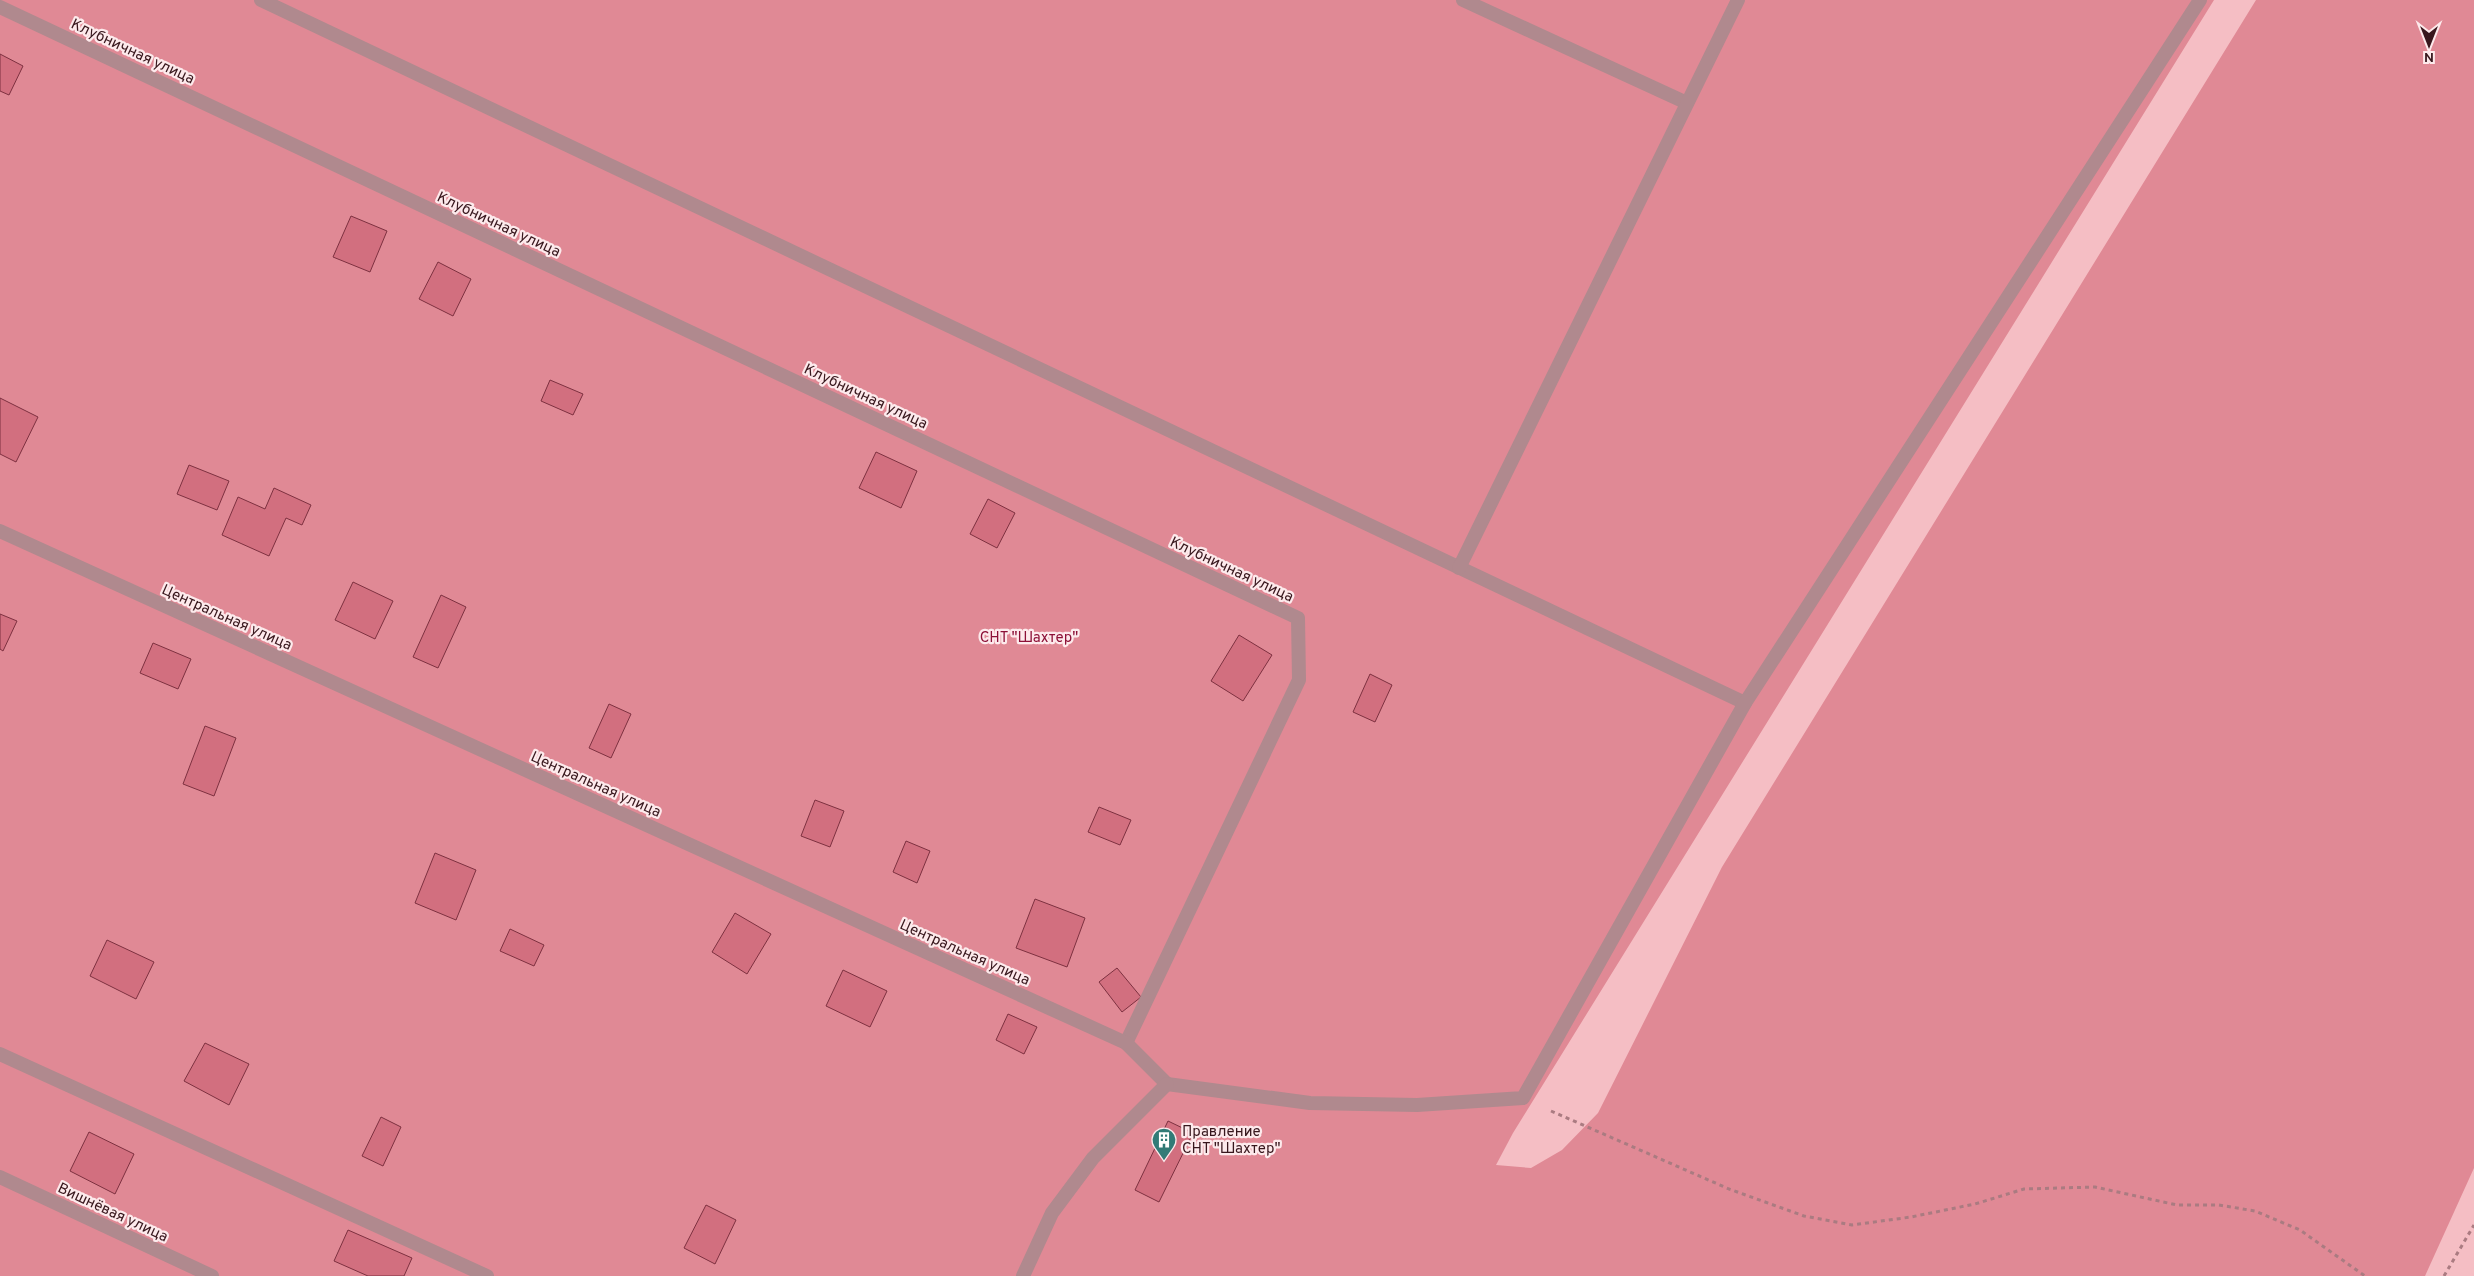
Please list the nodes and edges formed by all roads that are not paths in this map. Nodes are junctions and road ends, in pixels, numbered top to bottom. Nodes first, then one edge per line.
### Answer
1 (261, 0) edge
2 (1462, 0) edge
3 (1738, 0) edge
4 (2200, 0) edge
5 (0, 7) edge
6 (1687, 103) junction
7 (0, 532) edge
8 (1459, 568) junction
9 (1745, 703) junction
10 (1126, 1043) junction
11 (0, 1054) edge
12 (1167, 1084) junction
13 (0, 1178) edge
14 (212, 1276) edge
15 (487, 1276) edge
16 (1023, 1276) edge

1 - 8 lane
2 - 6 lane
3 - 6 lane
4 - 9 lane
5 - 10 lane, Клубничная улица
6 - 8 lane
7 - 10 lane, Центральная улица
8 - 9 lane
9 - 12 lane
10 - 12 lane, Центральная улица
11 - 15 lane
12 - 16 lane
13 - 14 lane, Вишнёвая улица

